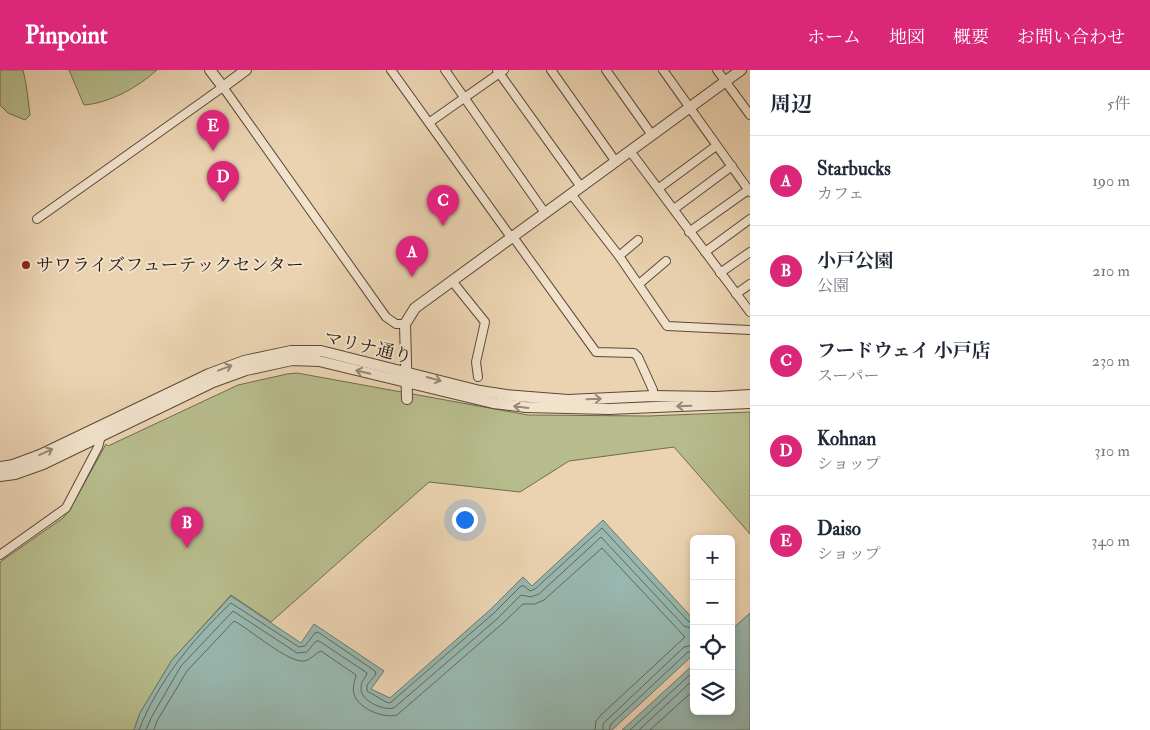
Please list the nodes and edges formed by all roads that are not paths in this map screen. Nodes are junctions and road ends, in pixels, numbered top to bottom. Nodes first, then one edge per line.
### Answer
1 (210, 70) edge
2 (246, 70) edge
3 (391, 70) edge
4 (445, 70) edge
5 (551, 70) edge
6 (606, 70) edge
7 (663, 70) edge
8 (717, 70) edge
9 (741, 70) edge
10 (500, 71) edge
11 (725, 82) junction
12 (223, 88) junction
13 (465, 98) junction
14 (690, 108) junction
15 (750, 114) edge
16 (430, 122) junction
17 (652, 135) junction
18 (716, 146) junction
19 (630, 151) junction
20 (616, 162) junction
21 (732, 166) junction
22 (581, 187) junction
23 (659, 188) junction
24 (749, 191) edge
25 (571, 194) junction
26 (674, 209) junction
27 (545, 213) junction
28 (37, 219) dead end
29 (750, 219) edge
30 (689, 232) junction
31 (512, 237) junction
32 (638, 240) dead end
33 (705, 252) junction
34 (750, 252) edge
35 (619, 256) junction
36 (666, 261) dead end
37 (720, 273) junction
38 (452, 281) junction
39 (639, 284) junction
40 (750, 284) edge
41 (736, 294) junction
42 (750, 312) edge
43 (405, 324) junction
44 (750, 330) edge
45 (405, 377) junction
46 (478, 377) dead end
47 (750, 395) edge
48 (653, 396) junction
49 (407, 398) dead end
50 (750, 404) edge
51 (101, 436) junction
52 (0, 467) edge
53 (0, 476) edge
54 (0, 555) edge

1 - 12 street
2 - 12 street
3 - 16 street
4 - 13 street
5 - 20 street
6 - 17 street
7 - 14 street
8 - 11 street
9 - 11 street
10 - 13 street
10 - 22 street
11 - 14 street
11 - 15 street
12 - 28 street
12 - 43 street
13 - 16 street
13 - 27 street
14 - 17 street
14 - 18 street
16 - 31 street
17 - 19 street
18 - 21 street
18 - 23 street
19 - 20 street
19 - 23 street
20 - 22 street
21 - 24 street
21 - 26 street
22 - 25 street
23 - 26 street
24 - 30 street
25 - 27 street
25 - 35 street
26 - 30 street
27 - 31 street
29 - 33 street
30 - 33 street
31 - 38 street
31 - 48 street
32 - 35 street
33 - 37 street
34 - 37 street
35 - 39 street
36 - 39 street
37 - 41 street
38 - 43 street
38 - 46 street
39 - 44 street
40 - 41 street
41 - 42 street
43 - 45 street
45 -> 48 street, マリナ通り
45 - 49 street
50 -> 45 street, マリナ通り
45 -> 51 street, マリナ通り
52 -> 45 street, マリナ通り
47 - 48 street, マリナ通り
51 - 53 street, マリナ通り
51 - 54 street

